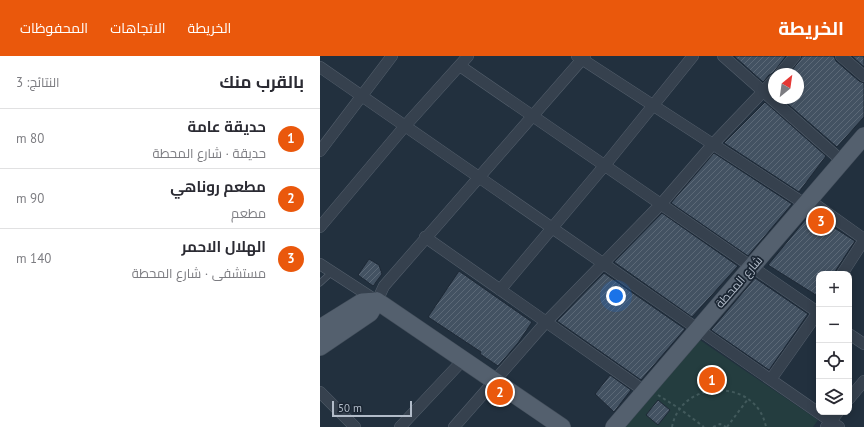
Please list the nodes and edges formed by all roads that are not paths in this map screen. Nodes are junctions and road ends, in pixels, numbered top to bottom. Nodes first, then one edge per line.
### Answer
1 (392, 56) edge
2 (468, 56) edge
3 (693, 56) edge
4 (723, 56) edge
5 (795, 56) edge
6 (842, 56) edge
7 (581, 57) edge
8 (460, 66) junction
9 (320, 67) edge
10 (785, 68) edge
11 (864, 76) edge
12 (768, 87) edge
13 (764, 92) junction
14 (362, 96) junction
15 (654, 106) junction
16 (532, 115) junction
17 (405, 126) junction
18 (864, 136) edge
19 (712, 144) junction
20 (320, 151) edge
21 (842, 161) junction
22 (606, 165) junction
23 (478, 177) junction
24 (807, 202) junction
25 (661, 204) junction
26 (320, 227) edge
27 (552, 228) junction
28 (425, 237) junction
29 (864, 240) edge
30 (603, 263) junction
31 (320, 264) edge
32 (752, 267) junction
33 (332, 271) junction
34 (844, 271) edge
35 (320, 283) edge
36 (500, 290) junction
37 (377, 301) junction
38 (816, 310) edge
39 (816, 316) edge
40 (546, 322) junction
41 (320, 328) edge
42 (699, 329) junction
43 (852, 336) edge
44 (864, 344) edge
45 (320, 347) edge
46 (463, 360) junction
47 (770, 379) junction
48 (864, 381) edge
49 (495, 382) junction
50 (320, 392) edge
51 (646, 392) junction
52 (852, 395) edge
53 (837, 415) edge
54 (832, 425) edge
55 (355, 427) edge
56 (400, 427) edge
57 (454, 427) edge
58 (562, 427) edge
59 (614, 427) edge

1 - 14 street
2 - 8 street
3 - 15 street
4 - 13 street
5 - 10 street
6 - 11 street
7 - 15 street
7 - 16 street
8 - 16 street
8 - 17 street
9 - 14 street
12 - 13 street
13 - 19 street
13 - 21 street
14 - 17 street
14 - 20 street
15 - 19 street
15 - 22 street
16 - 22 street
16 - 23 street
17 - 23 street
17 - 26 street
18 - 21 main road, شارع المحطة
19 - 24 street
19 - 25 street
21 - 24 main road, شارع المحطة
22 - 25 street
22 - 27 street
23 - 27 street
23 - 28 street
24 - 29 street
24 - 32 main road, شارع المحطة
25 - 30 street
25 - 32 street
27 - 30 street
27 - 36 street
28 - 36 street
28 - 37 street
29 - 34 street
30 - 40 street
30 - 42 street
31 - 33 street
32 - 38 street
32 - 42 main road, شارع المحطة
33 - 35 lane
33 - 37 street
36 - 40 street
37 - 41 main road
37 - 45 main road
37 - 46 main road
39 - 47 street
40 - 49 street
40 - 51 street
42 - 47 street
42 - 51 main road, شارع المحطة
43 - 44 street
46 - 49 main road
46 - 56 street
47 - 54 street
48 - 52 street
49 - 57 street
49 - 58 main road
50 - 55 street
51 - 59 main road, شارع المحطة
53 - 54 street

